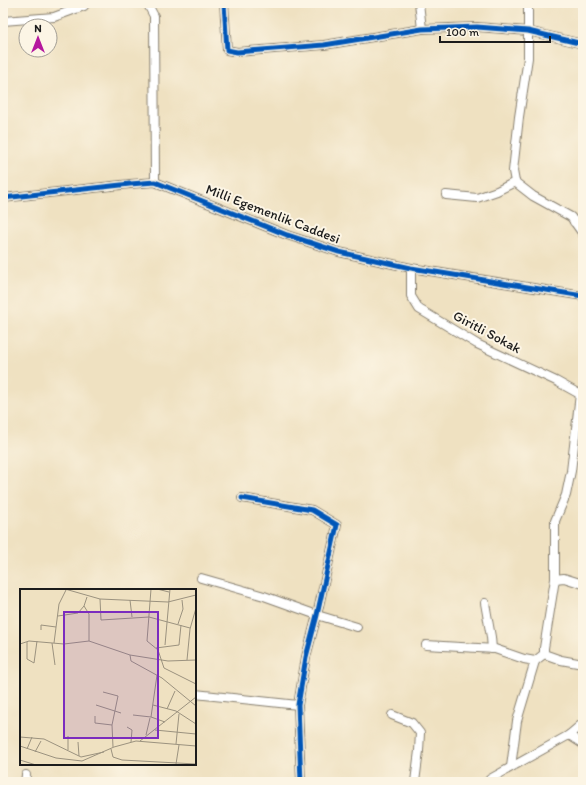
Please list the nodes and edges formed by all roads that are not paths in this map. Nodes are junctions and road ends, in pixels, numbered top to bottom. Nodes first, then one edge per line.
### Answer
1 (86, 3) edge
2 (147, 3) edge
3 (224, 3) edge
4 (419, 3) edge
5 (528, 3) edge
6 (3, 22) edge
7 (422, 29) junction
8 (528, 31) junction
9 (583, 44) edge
10 (155, 182) junction
11 (515, 182) junction
12 (446, 195) dead end
13 (3, 198) edge
14 (583, 220) edge
15 (574, 222) junction
16 (583, 234) edge
17 (411, 268) junction
18 (583, 296) edge
19 (582, 395) edge
20 (242, 498) dead end
21 (201, 578) dead end
22 (555, 579) junction
23 (583, 584) edge
24 (485, 603) dead end
25 (317, 615) junction
26 (357, 627) dead end
27 (426, 645) dead end
28 (492, 649) junction
29 (544, 654) junction
30 (535, 661) junction
31 (583, 664) edge
32 (196, 694) edge
33 (298, 705) junction
34 (392, 715) dead end
35 (583, 723) edge
36 (569, 735) junction
37 (583, 744) edge
38 (511, 767) junction
39 (301, 782) edge
40 (415, 782) edge
41 (488, 782) edge

1 - 6 street
2 - 10 street
3 - 7 street
4 - 7 street
5 - 8 street
7 - 8 street
8 - 9 street
8 - 11 street
10 - 13 street, Milli Egemenlik Caddesi
10 - 17 street, Milli Egemenlik Caddesi
11 - 12 street
11 - 15 street
14 - 15 street
15 - 16 street
17 - 18 street, Milli Egemenlik Caddesi
17 - 19 street, Giritli Sokak
19 - 22 street
20 - 25 street
21 - 25 street
22 - 23 street
22 - 29 street
24 - 28 street
25 - 26 street
25 - 33 street
27 - 28 street
28 - 30 street
29 - 30 street
29 - 31 street
30 - 38 street
32 - 33 street
33 - 39 street
34 - 40 street
35 - 36 street
36 - 37 street
36 - 38 street
38 - 41 street

